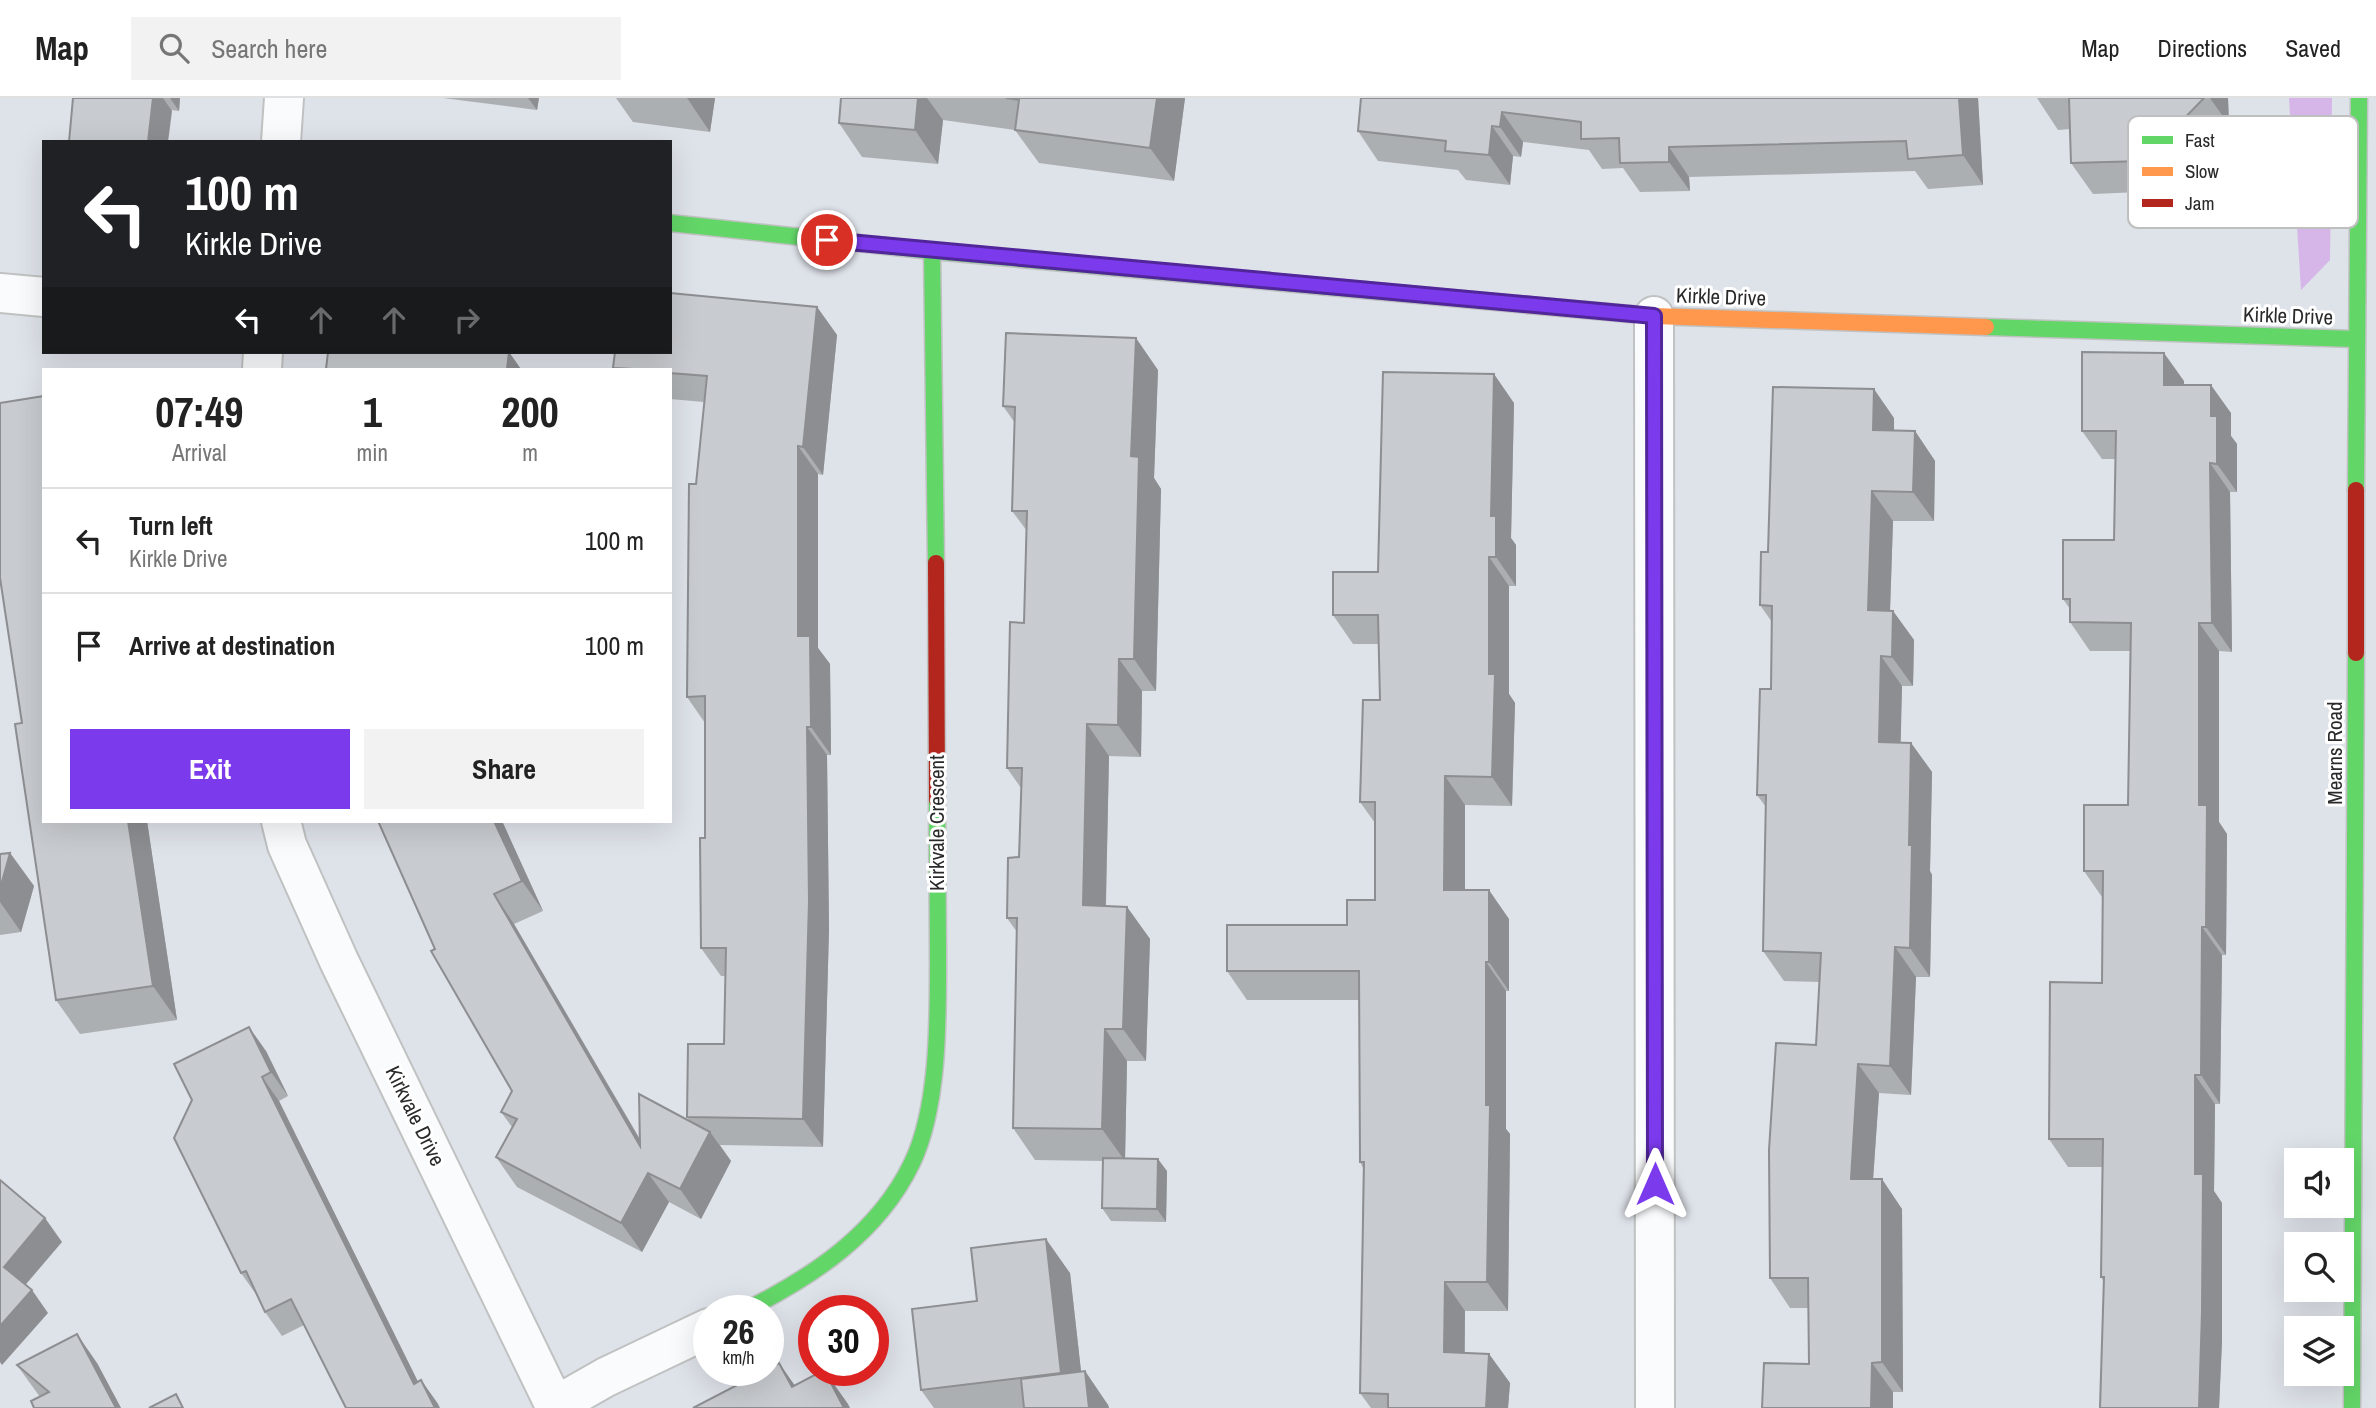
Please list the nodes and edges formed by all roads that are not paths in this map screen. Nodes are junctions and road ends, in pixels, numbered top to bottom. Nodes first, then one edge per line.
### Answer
1 (284, 98) edge
2 (2359, 98) edge
3 (281, 140) edge
4 (2358, 158) edge
5 (672, 223) edge
6 (2357, 228) edge
7 (932, 251) junction
8 (0, 293) edge
9 (42, 297) edge
10 (1654, 316) junction
11 (2355, 340) junction
12 (282, 823) edge
13 (2366, 846) edge
14 (777, 1295) edge
15 (693, 1336) edge
16 (555, 1407) edge
17 (1655, 1408) edge
18 (2352, 1408) edge

1 - 3 street
2 - 4 street, Mearns Road
5 - 7 street, Kirkle Drive
6 - 11 street, Mearns Road
7 - 10 street, Kirkle Drive
7 - 14 street, Kirkvale Crescent
8 - 9 street
10 - 11 street, Kirkle Drive
10 - 17 street
11 - 13 street, Mearns Road
12 - 16 street, Kirkvale Drive
13 - 18 street, Mearns Road
15 - 16 street

